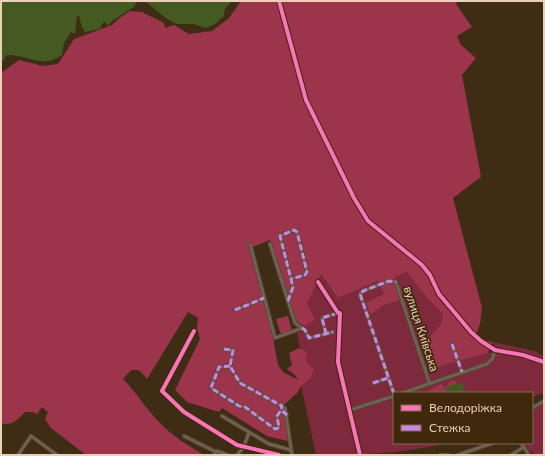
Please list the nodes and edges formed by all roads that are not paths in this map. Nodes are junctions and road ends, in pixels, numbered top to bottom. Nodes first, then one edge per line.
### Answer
1 (279, 1) edge
2 (250, 244) dead end
3 (270, 244) dead end
4 (291, 279) junction
5 (318, 282) dead end
6 (264, 298) junction
7 (288, 301) junction
8 (235, 310) dead end
9 (338, 312) junction
10 (302, 328) junction
11 (194, 331) dead end
12 (333, 332) dead end
13 (326, 334) junction
14 (452, 344) dead end
15 (224, 349) dead end
16 (495, 350) junction
17 (544, 362) edge
18 (230, 366) junction
19 (462, 372) junction
20 (388, 378) junction
21 (429, 382) junction
22 (373, 383) dead end
23 (393, 392) edge
24 (404, 392) edge
25 (393, 395) edge
26 (544, 401) edge
27 (533, 407) edge
28 (286, 408) dead end
29 (281, 410) junction
30 (350, 410) junction
31 (287, 415) junction
32 (222, 416) dead end
33 (249, 433) junction
34 (184, 436) dead end
35 (490, 444) edge
36 (522, 444) edge
37 (524, 447) junction
38 (243, 448) junction
39 (291, 450) junction
40 (53, 452) junction
41 (216, 452) junction
42 (18, 455) edge
43 (51, 455) edge
44 (57, 455) edge
45 (214, 455) edge
46 (228, 455) edge
47 (237, 455) edge
48 (279, 455) edge
49 (292, 455) edge
50 (360, 455) edge
51 (440, 455) edge
52 (449, 455) edge
53 (458, 455) edge
54 (511, 455) edge
55 (529, 455) edge

1 - 16 street
2 - 6 street
3 - 7 street
4 - 4 street
4 - 7 street
5 - 9 street
6 - 8 street
6 - 10 street
7 - 10 street
9 - 13 street
9 - 30 street
10 - 13 street
11 - 38 street
12 - 13 street
14 - 19 street
15 - 18 street
16 - 17 street
16 - 19 street
18 - 29 street
18 - 29 street
19 - 21 street
20 - 21 street, вулиця Київська
20 - 22 street
20 - 23 street
21 - 24 street
25 - 30 street
26 - 27 street
28 - 31 street
29 - 31 street
30 - 50 street
31 - 39 street
32 - 33 street
33 - 38 street
33 - 39 street
34 - 41 street
35 - 53 street
36 - 37 street
37 - 54 street
37 - 55 street
38 - 47 street
38 - 48 street
39 - 49 street
40 - 42 street
40 - 43 street
40 - 44 street
41 - 45 street
41 - 46 street
51 - 52 street

